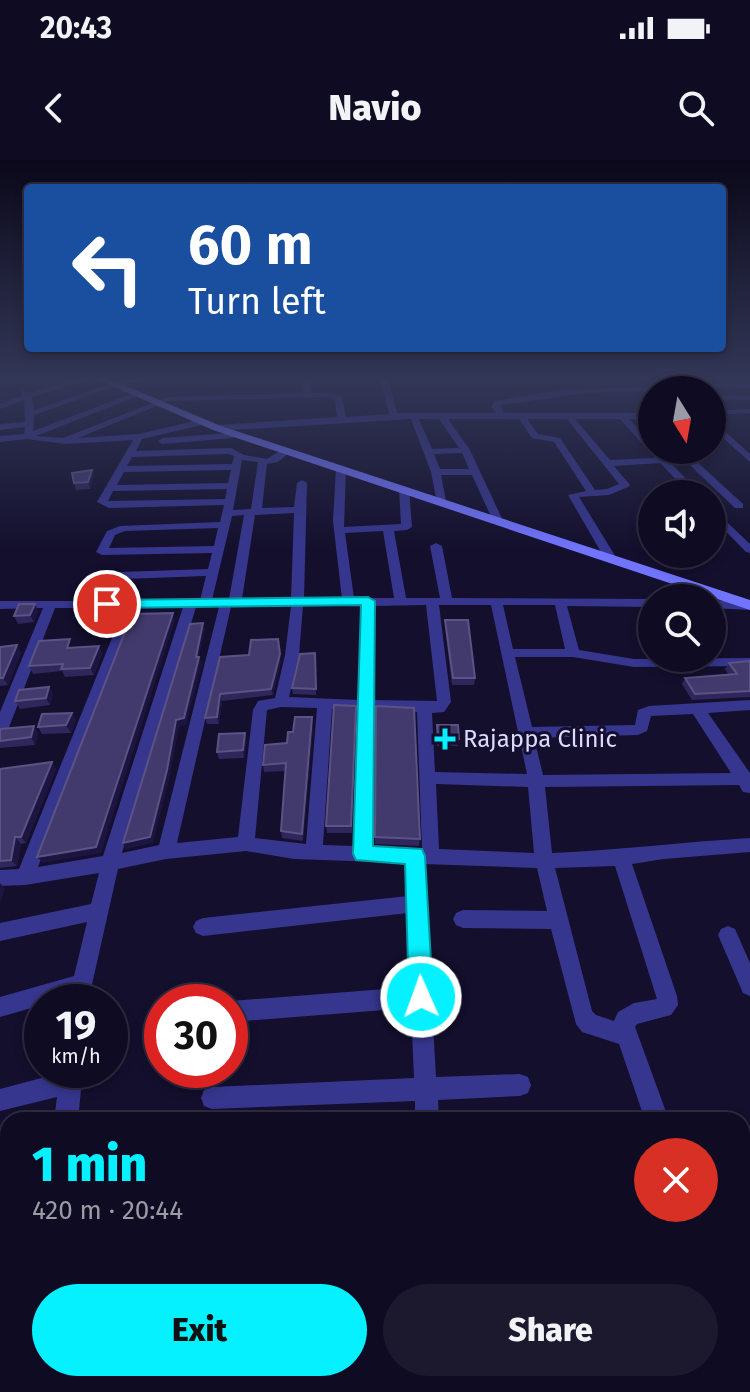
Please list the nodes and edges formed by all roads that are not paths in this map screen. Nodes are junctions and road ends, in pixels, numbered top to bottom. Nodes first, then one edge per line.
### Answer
1 (77, 435) edge
2 (154, 435) edge
3 (233, 435) edge
4 (245, 435) edge
5 (422, 435) edge
6 (455, 435) edge
7 (536, 435) edge
8 (586, 435) edge
9 (28, 436) joint
10 (726, 436) edge
11 (0, 439) edge
12 (66, 440) junction
13 (137, 440) junction
14 (287, 450) junction
15 (465, 450) junction
16 (428, 452) junction
17 (129, 454) junction
18 (750, 459) edge
19 (638, 461) edge
20 (237, 462) junction
21 (264, 462) junction
22 (609, 463) junction
23 (667, 464) edge
24 (695, 464) edge
25 (341, 468) junction
26 (119, 469) junction
27 (436, 472) junction
28 (475, 472) junction
29 (682, 480) edge
30 (302, 483) dead end
31 (233, 486) junction
32 (109, 488) junction
33 (404, 489) junction
34 (592, 493) junction
35 (441, 501) junction
36 (744, 506) edge
37 (299, 510) junction
38 (253, 512) junction
39 (227, 514) junction
40 (499, 523) junction
41 (726, 525) edge
42 (388, 528) junction
43 (339, 530) junction
44 (436, 546) dead end
45 (218, 549) junction
46 (750, 550) edge
47 (102, 552) junction
48 (611, 559) junction
49 (213, 572) junction
50 (91, 577) junction
51 (400, 600) junction
52 (440, 600) junction
53 (348, 601) junction
54 (368, 601) junction
55 (496, 601) junction
56 (298, 602) junction
57 (560, 602) junction
58 (198, 603) junction
59 (231, 603) junction
60 (638, 603) edge
61 (51, 604) junction
62 (82, 604) junction
63 (132, 604) junction
64 (726, 604) edge
65 (0, 605) edge
66 (750, 605) edge
67 (506, 653) junction
68 (573, 653) junction
69 (750, 662) edge
70 (281, 702) junction
71 (325, 703) junction
72 (366, 704) junction
73 (750, 705) edge
74 (424, 707) junction
75 (697, 708) junction
76 (4, 714) edge
77 (0, 730) edge
78 (525, 733) junction
79 (429, 778) junction
80 (536, 781) junction
81 (749, 782) edge
82 (246, 844) junction
83 (750, 845) edge
84 (166, 851) junction
85 (314, 852) junction
86 (363, 854) junction
87 (423, 856) junction
88 (621, 858) junction
89 (544, 861) junction
90 (110, 863) junction
91 (25, 877) junction
92 (0, 878) edge
93 (417, 903) junction
94 (98, 911) junction
95 (463, 919) dead end
96 (560, 920) junction
97 (203, 927) dead end
98 (0, 932) edge
99 (728, 935) dead end
100 (81, 984) edge
101 (750, 986) edge
102 (421, 997) junction
103 (24, 1003) edge
104 (0, 1007) edge
105 (248, 1011) edge
106 (627, 1036) junction
107 (520, 1085) dead end
108 (36, 1088) edge
109 (70, 1088) edge
110 (425, 1089) junction
111 (212, 1098) dead end
112 (0, 1100) edge
113 (67, 1112) edge
114 (426, 1112) edge
115 (654, 1112) edge

1 - 12 street
2 - 13 street
3 - 13 street
4 - 14 main road
5 - 16 street
6 - 15 street
7 - 34 street
8 - 22 street
9 - 11 street
9 - 12 street
10 - 18 street
12 - 13 street
13 - 17 street
14 - 21 street
14 - 25 main road
15 - 16 street
15 - 28 street
16 - 27 street
17 - 20 street
17 - 26 street
19 - 22 street
20 - 21 street
20 - 26 street
20 - 31 street
21 - 38 street
22 - 34 street
23 - 29 street
24 - 36 street
25 - 33 main road
25 - 43 street
26 - 32 street
27 - 28 street
27 - 35 street
28 - 40 street
30 - 37 street
31 - 32 street
31 - 39 street
32 - 39 street
33 - 35 main road
33 - 42 street
34 - 48 street
35 - 40 main road
37 - 38 street
37 - 56 street
38 - 39 street
38 - 59 street
39 - 45 street
39 - 47 street
40 - 48 main road
41 - 46 street
42 - 43 street
42 - 51 street
43 - 53 street
44 - 52 street
45 - 47 street
45 - 49 street
47 - 50 street
48 - 66 main road
49 - 50 street
49 - 58 street
50 - 62 street
51 - 52 street
51 - 54 street
52 - 55 street
52 - 74 street
53 - 54 street
53 - 56 street
54 - 72 street
55 - 57 street
55 - 67 street
56 - 59 street
56 - 70 street
57 - 60 street
57 - 68 street
58 - 59 street
58 - 63 street
58 - 90 street
59 - 84 street
61 - 62 street
61 - 65 street
61 - 76 street
62 - 63 street
63 - 91 street
64 - 66 street
67 - 68 street
67 - 78 street
68 - 69 street
70 - 71 street
70 - 82 street
71 - 72 street
71 - 85 street
72 - 74 street
72 - 86 street
73 - 75 street
74 - 79 street
75 - 78 street
75 - 81 street
76 - 77 street
78 - 80 street
79 - 80 street
79 - 87 street
80 - 81 street
80 - 89 street
82 - 84 street
82 - 85 street
83 - 88 street
84 - 90 street
85 - 86 street
86 - 87 street
87 - 89 street
87 - 93 street
88 - 89 street
88 - 106 street
89 - 96 street
90 - 91 street
90 - 94 street
91 - 92 street
93 - 97 street
93 - 102 street
94 - 98 street
94 - 100 street
95 - 96 street
96 - 106 street
99 - 101 street
102 - 105 street
102 - 110 street
103 - 104 street
106 - 115 street
107 - 110 street
108 - 112 street
109 - 113 street
110 - 111 street
110 - 114 street

